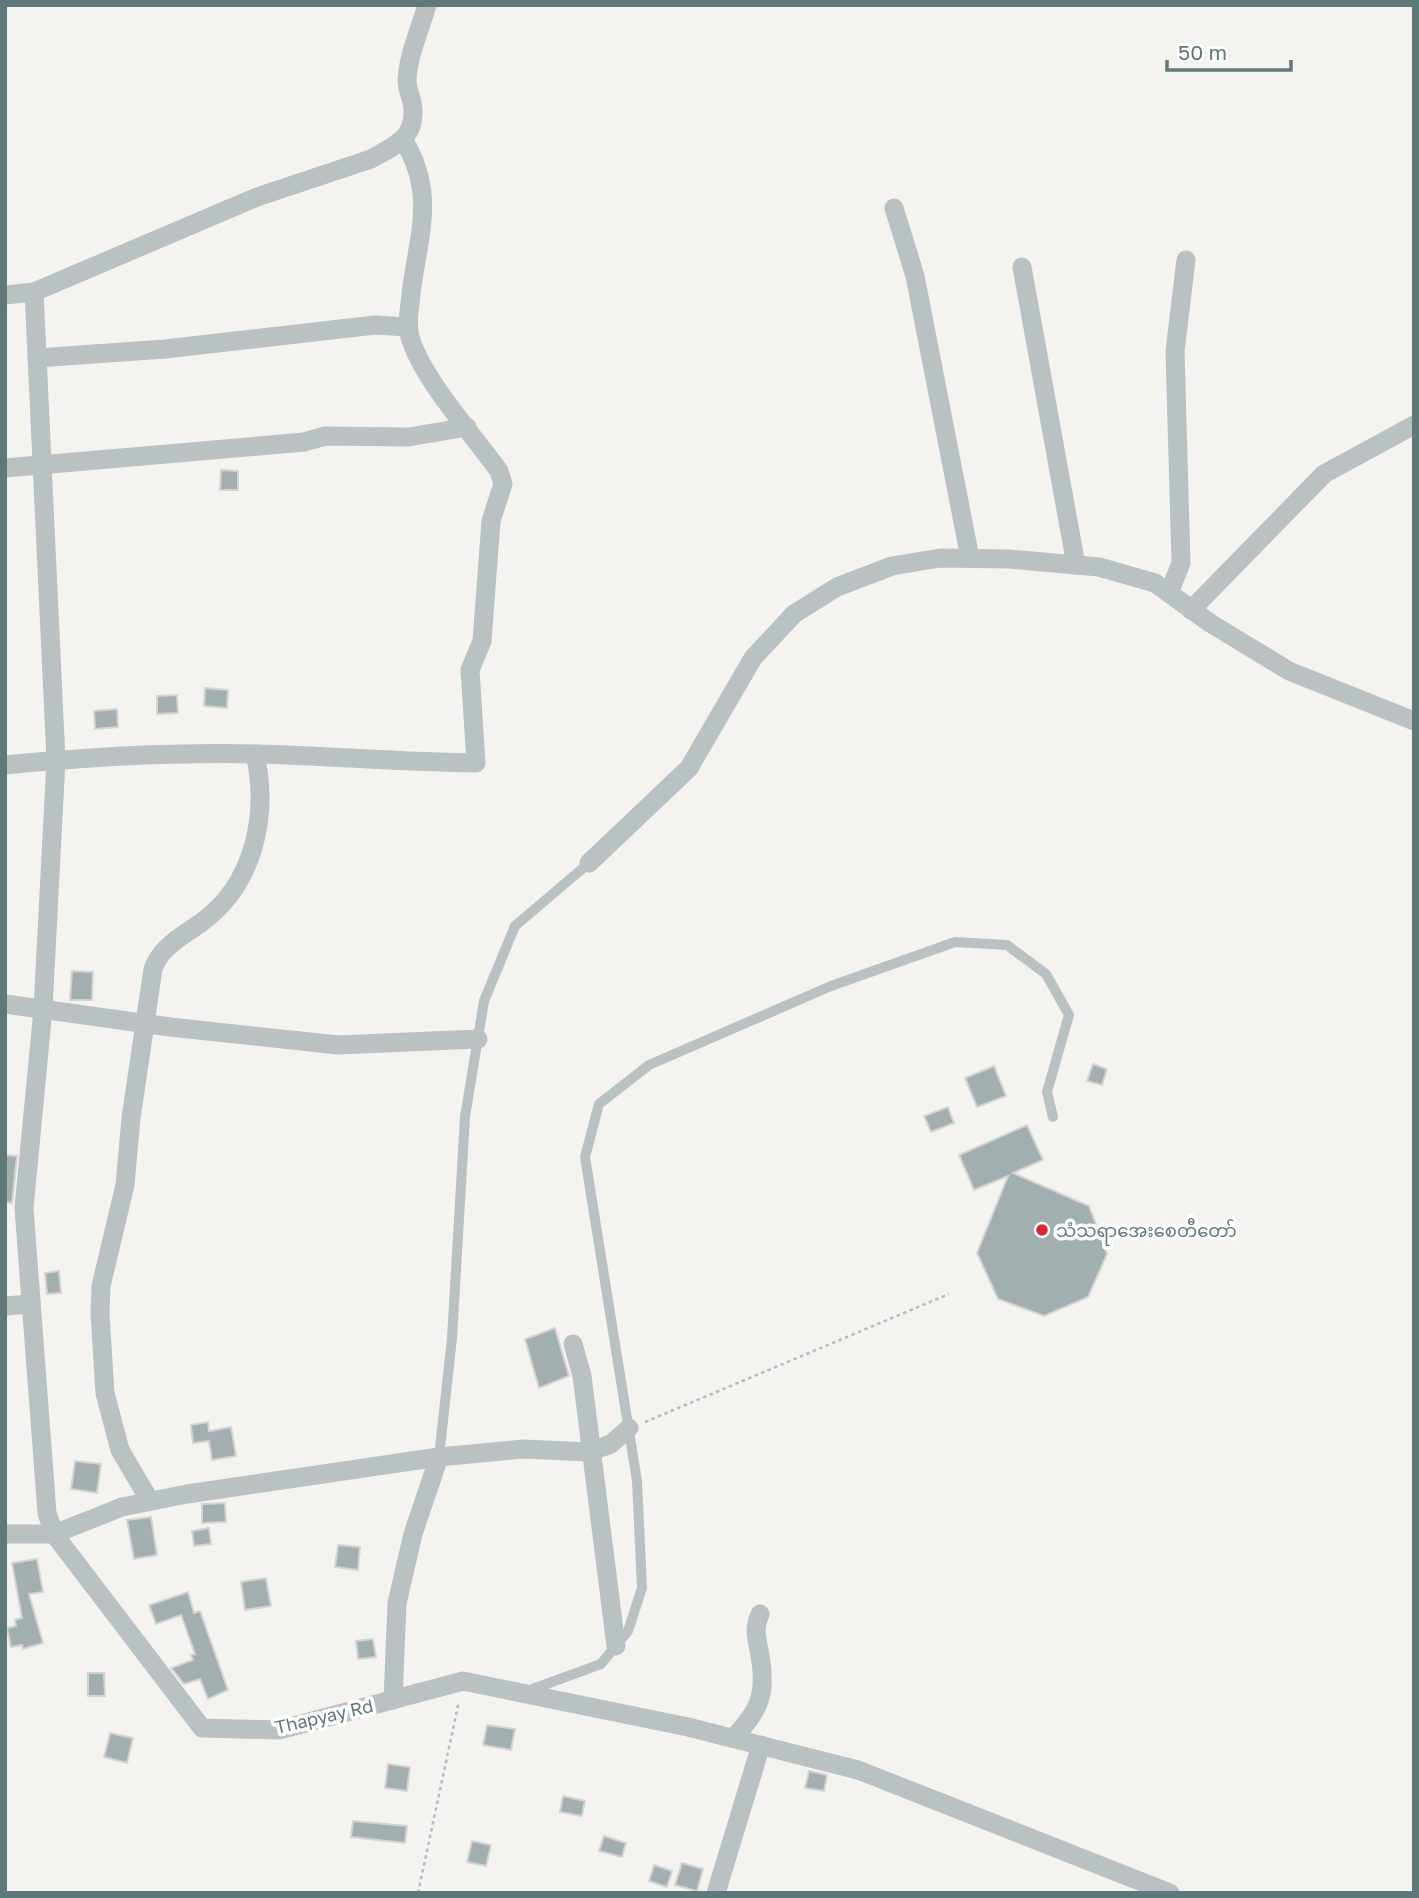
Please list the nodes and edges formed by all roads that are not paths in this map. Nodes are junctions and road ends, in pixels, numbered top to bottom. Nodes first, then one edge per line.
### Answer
1 (426, 5) edge
2 (404, 139) junction
3 (894, 208) dead end
4 (1186, 260) dead end
5 (1022, 267) dead end
6 (34, 292) junction
7 (5, 295) edge
8 (408, 327) junction
9 (37, 358) junction
10 (1414, 425) edge
11 (467, 427) junction
12 (42, 465) junction
13 (5, 468) edge
14 (970, 558) junction
15 (1076, 565) junction
16 (1169, 593) junction
17 (1191, 610) junction
18 (1414, 720) edge
19 (255, 754) junction
20 (56, 760) junction
21 (5, 765) edge
22 (589, 863) joint
23 (5, 1004) edge
24 (43, 1009) junction
25 (146, 1024) junction
26 (478, 1039) junction
27 (1053, 1116) dead end
28 (31, 1304) junction
29 (5, 1306) edge
30 (573, 1344) dead end
31 (629, 1428) junction
32 (589, 1452) junction
33 (439, 1457) junction
34 (149, 1501) junction
35 (5, 1534) edge
36 (54, 1534) junction
37 (760, 1614) dead end
38 (616, 1646) junction
39 (523, 1693) junction
40 (393, 1700) junction
41 (733, 1738) junction
42 (761, 1745) junction
43 (716, 1893) edge
44 (1170, 1893) edge

1 - 2 street
2 - 6 street
2 - 8 street
3 - 14 street
4 - 16 street
5 - 15 street
6 - 7 street
6 - 9 street
8 - 9 street
8 - 11 street
9 - 12 street
10 - 17 street
11 - 12 street
11 - 19 street
12 - 13 street
12 - 20 street
14 - 15 street
14 - 22 street
15 - 16 street
16 - 17 street
17 - 18 street
19 - 20 street
19 - 25 street
20 - 21 street
20 - 24 street
22 - 26 lane
23 - 24 street
24 - 25 street
24 - 28 street
25 - 26 street
25 - 34 street
26 - 33 lane
27 - 31 lane
28 - 29 street
28 - 36 street
30 - 32 street
31 - 32 street
31 - 38 lane
32 - 33 street
32 - 38 street
33 - 34 street
33 - 40 street
34 - 36 street
35 - 36 street
36 - 40 street, Thapyay Rd
37 - 41 street
38 - 39 lane
39 - 40 street, Thapyay Rd
39 - 41 street, Thapyay Rd
41 - 42 street, Thapyay Rd
42 - 43 street
42 - 44 street, Thapyay Rd

